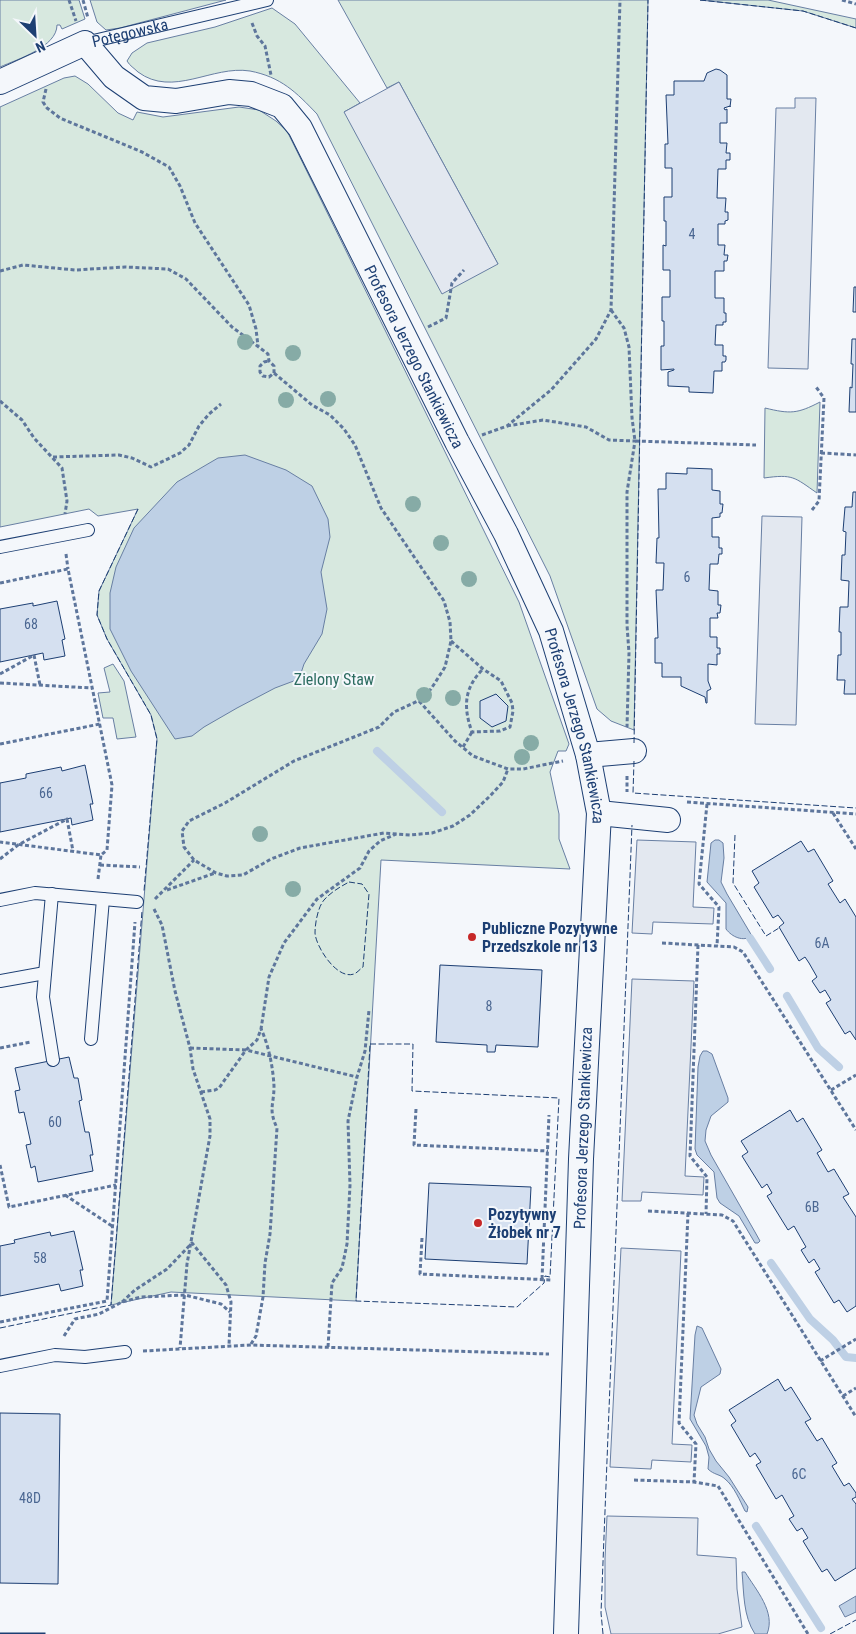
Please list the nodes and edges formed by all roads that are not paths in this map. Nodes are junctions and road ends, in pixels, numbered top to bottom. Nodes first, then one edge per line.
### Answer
1 (267, 0) edge
2 (81, 33) junction
3 (0, 82) edge
4 (88, 530) dead end
5 (0, 547) edge
6 (631, 742) road end
7 (588, 755) junction
8 (674, 811) road end
9 (599, 813) junction
10 (52, 894) junction
11 (102, 899) junction
12 (0, 900) edge
13 (137, 902) road end
14 (45, 973) junction
15 (0, 981) edge
16 (91, 1039) dead end
17 (53, 1060) dead end
18 (125, 1352) road end
19 (0, 1366) edge
20 (566, 1634) edge

1 - 2 lane, Potęgowska
2 - 3 street, Potęgowska
2 - 7 street, Profesora Jerzego Stankiewicza
4 - 5 lane
6 - 7 street
7 - 9 street, Profesora Jerzego Stankiewicza
8 - 9 street
9 - 20 street, Profesora Jerzego Stankiewicza
10 - 11 lane
10 - 12 lane
10 - 14 lane
11 - 13 lane
11 - 16 lane
14 - 15 lane
14 - 17 lane
18 - 19 lane

